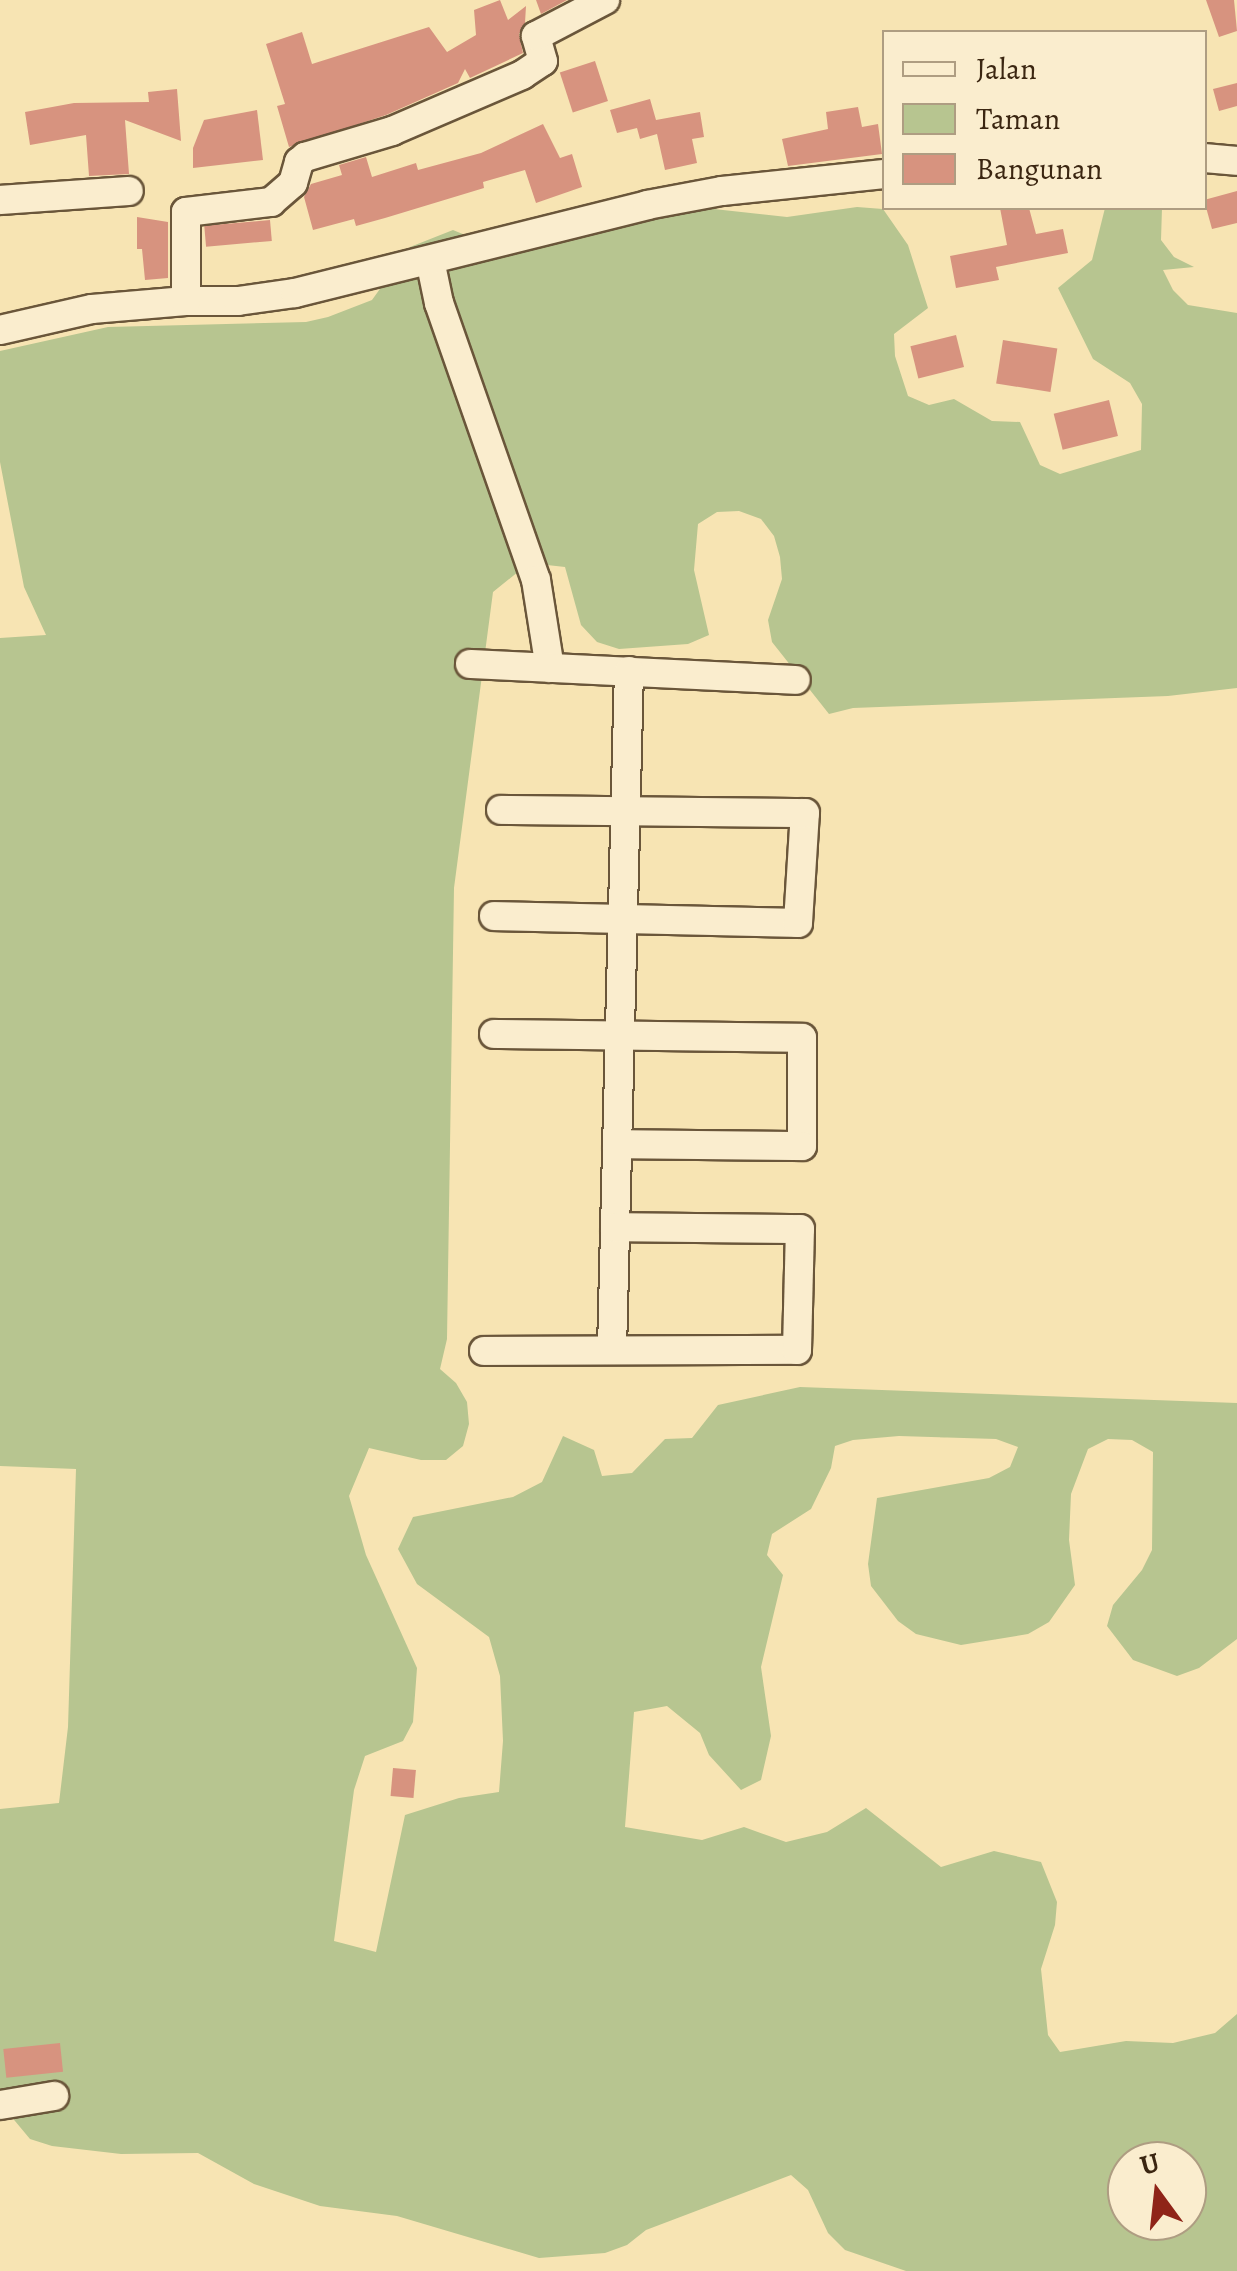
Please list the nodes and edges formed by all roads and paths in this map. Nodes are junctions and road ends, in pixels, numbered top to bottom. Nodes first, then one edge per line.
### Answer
1 (605, 0) edge
2 (1207, 158) edge
3 (1237, 162) edge
4 (882, 174) edge
5 (130, 191) dead end
6 (0, 200) edge
7 (430, 260) junction
8 (186, 301) junction
9 (0, 330) edge
10 (470, 664) dead end
11 (550, 668) junction
12 (629, 672) junction
13 (796, 680) dead end
14 (502, 810) dead end
15 (625, 811) junction
16 (494, 916) dead end
17 (623, 918) junction
18 (494, 1034) dead end
19 (620, 1036) junction
20 (617, 1144) junction
21 (615, 1226) junction
22 (612, 1350) junction
23 (484, 1352) dead end
24 (54, 2096) dead end
25 (0, 2105) edge

1 - 8 street
2 - 3 street
4 - 7 street
5 - 6 street
7 - 8 street
7 - 11 street
8 - 9 street
10 - 11 street
11 - 12 street
12 - 13 street
12 - 15 street
14 - 15 street
15 - 17 street
15 - 17 street
16 - 17 street
17 - 19 street
18 - 19 street
19 - 20 street
19 - 20 street
20 - 21 street
21 - 22 street
21 - 22 street
22 - 23 street
24 - 25 street

